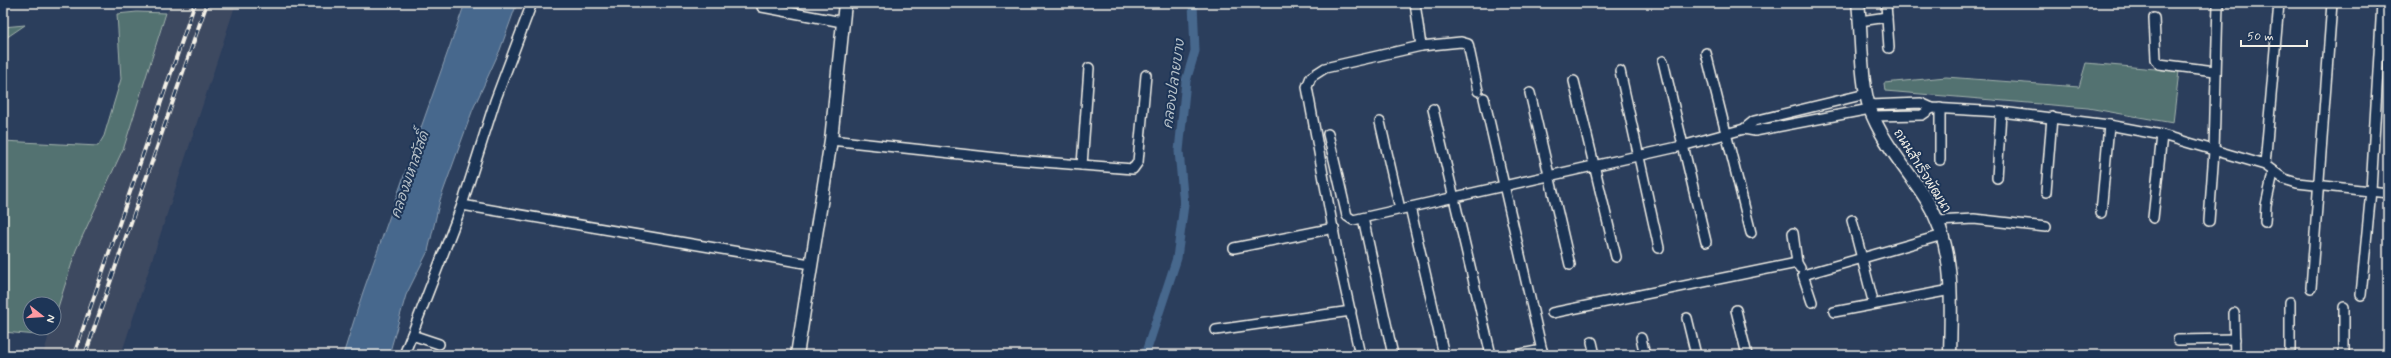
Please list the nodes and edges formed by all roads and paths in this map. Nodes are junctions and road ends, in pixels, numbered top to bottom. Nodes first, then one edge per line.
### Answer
1 (532, 3) edge
2 (845, 3) edge
3 (1415, 3) edge
4 (1858, 3) edge
5 (2218, 3) edge
6 (2279, 3) edge
7 (2332, 3) edge
8 (2382, 3) edge
9 (1886, 4) dead end
10 (762, 7) dead end
11 (1887, 17) junction
12 (2154, 18) dead end
13 (1868, 20) junction
14 (842, 22) junction
15 (1421, 46) junction
16 (1888, 48) dead end
17 (1706, 54) dead end
18 (1663, 61) dead end
19 (1089, 68) dead end
20 (1620, 71) dead end
21 (2215, 71) junction
22 (1146, 75) dead end
23 (1574, 81) dead end
24 (1478, 91) dead end
25 (1530, 93) dead end
26 (1484, 98) dead end
27 (1869, 106) junction
28 (1936, 108) junction
29 (1433, 109) dead end
30 (1792, 112) junction
31 (2001, 112) junction
32 (2052, 117) junction
33 (1380, 122) dead end
34 (1794, 123) junction
35 (2109, 125) junction
36 (1744, 129) junction
37 (1328, 134) dead end
38 (1725, 134) junction
39 (2162, 135) junction
40 (831, 140) junction
41 (1682, 146) junction
42 (2214, 151) junction
43 (1637, 156) junction
44 (1940, 160) dead end
45 (1082, 165) junction
46 (2265, 165) junction
47 (1593, 166) junction
48 (2273, 173) junction
49 (1549, 176) junction
50 (1997, 178) dead end
51 (1505, 186) junction
52 (2317, 186) junction
53 (2371, 190) junction
54 (2046, 192) dead end
55 (2388, 192) edge
56 (1453, 198) junction
57 (462, 205) junction
58 (1410, 207) junction
59 (1400, 209) junction
60 (2102, 213) dead end
61 (1363, 218) junction
62 (2153, 218) dead end
63 (1852, 220) dead end
64 (1937, 221) junction
65 (2209, 221) dead end
66 (2265, 222) dead end
67 (2046, 227) dead end
68 (1334, 228) junction
69 (1751, 233) dead end
70 (1793, 233) dead end
71 (1943, 235) junction
72 (1706, 242) dead end
73 (1234, 248) dead end
74 (1659, 248) dead end
75 (1616, 257) dead end
76 (1864, 259) junction
77 (1797, 263) junction
78 (810, 264) junction
79 (1570, 265) dead end
80 (1803, 275) junction
81 (2311, 288) dead end
82 (1951, 290) junction
83 (2361, 295) dead end
84 (1872, 297) dead end
85 (1812, 302) dead end
86 (2290, 302) dead end
87 (2344, 307) dead end
88 (1736, 310) dead end
89 (1351, 311) junction
90 (1834, 312) dead end
91 (1552, 313) dead end
92 (2234, 313) dead end
93 (1687, 318) dead end
94 (1216, 330) dead end
95 (412, 335) junction
96 (1641, 338) dead end
97 (2234, 339) junction
98 (2178, 340) dead end
99 (1592, 342) dead end
100 (439, 344) dead end
101 (1542, 352) edge
102 (404, 355) edge
103 (797, 355) edge
104 (1360, 355) edge
105 (1394, 355) edge
106 (1444, 355) edge
107 (1490, 355) edge
108 (1516, 355) edge
109 (1595, 355) edge
110 (1645, 355) edge
111 (1696, 355) edge
112 (1747, 355) edge
113 (1950, 355) edge
114 (2235, 355) edge
115 (2290, 355) edge
116 (2344, 355) edge

1 - 57 street
2 - 14 street
3 - 15 street
4 - 13 street, ถนนสำเร็จพัฒนา
5 - 21 street
6 - 46 street
7 - 52 street
8 - 53 street
9 - 11 street
10 - 14 street
11 - 13 street
11 - 16 street
12 - 21 street
13 - 27 street, ถนนสำเร็จพัฒนา
14 - 40 street
15 - 24 street
15 - 68 street
17 - 38 street
18 - 41 street
19 - 45 street
20 - 43 street
21 - 42 street
22 - 45 street
23 - 47 street
25 - 49 street
26 - 51 street
27 - 28 street
27 - 28 street
27 - 30 street
27 - 34 street
27 - 64 street, ถนนสำเร็จพัฒนา
28 - 31 street
28 - 44 street
29 - 56 street
30 - 34 street
30 - 36 street
31 - 32 street
31 - 50 street
32 - 35 street
32 - 54 street
33 - 59 street
34 - 36 street
35 - 39 street
35 - 60 street
36 - 38 street
37 - 61 street
38 - 41 street
38 - 69 street
39 - 42 street
39 - 62 street
40 - 45 street
40 - 78 street
41 - 43 street
41 - 72 street
42 - 46 street
42 - 65 street
43 - 47 street
43 - 74 street
46 - 48 street
47 - 49 street
47 - 75 street
48 - 52 street
48 - 66 street
49 - 51 street
49 - 79 street
51 - 56 street
51 - 101 street
52 - 53 street
52 - 81 street
53 - 55 street
53 - 83 street
56 - 58 street
56 - 107 street
57 - 78 street
57 - 95 street
58 - 59 street
58 - 106 street
59 - 61 street
61 - 105 street
63 - 76 street
64 - 67 street
64 - 71 street, ถนนสำเร็จพัฒนา
68 - 73 street
68 - 89 street
70 - 77 street
71 - 76 street
71 - 82 street, ถนนสำเร็จพัฒนา
76 - 80 street
76 - 84 street
77 - 80 street
77 - 91 street
78 - 103 street
80 - 85 street
82 - 90 street
82 - 113 street, ถนนสำเร็จพัฒนา
86 - 115 street
87 - 116 street
88 - 112 street
89 - 94 street
89 - 104 street
92 - 97 street
93 - 111 street
95 - 100 street
95 - 102 street
96 - 110 street
97 - 98 street
97 - 114 street
99 - 109 street
101 - 108 street

